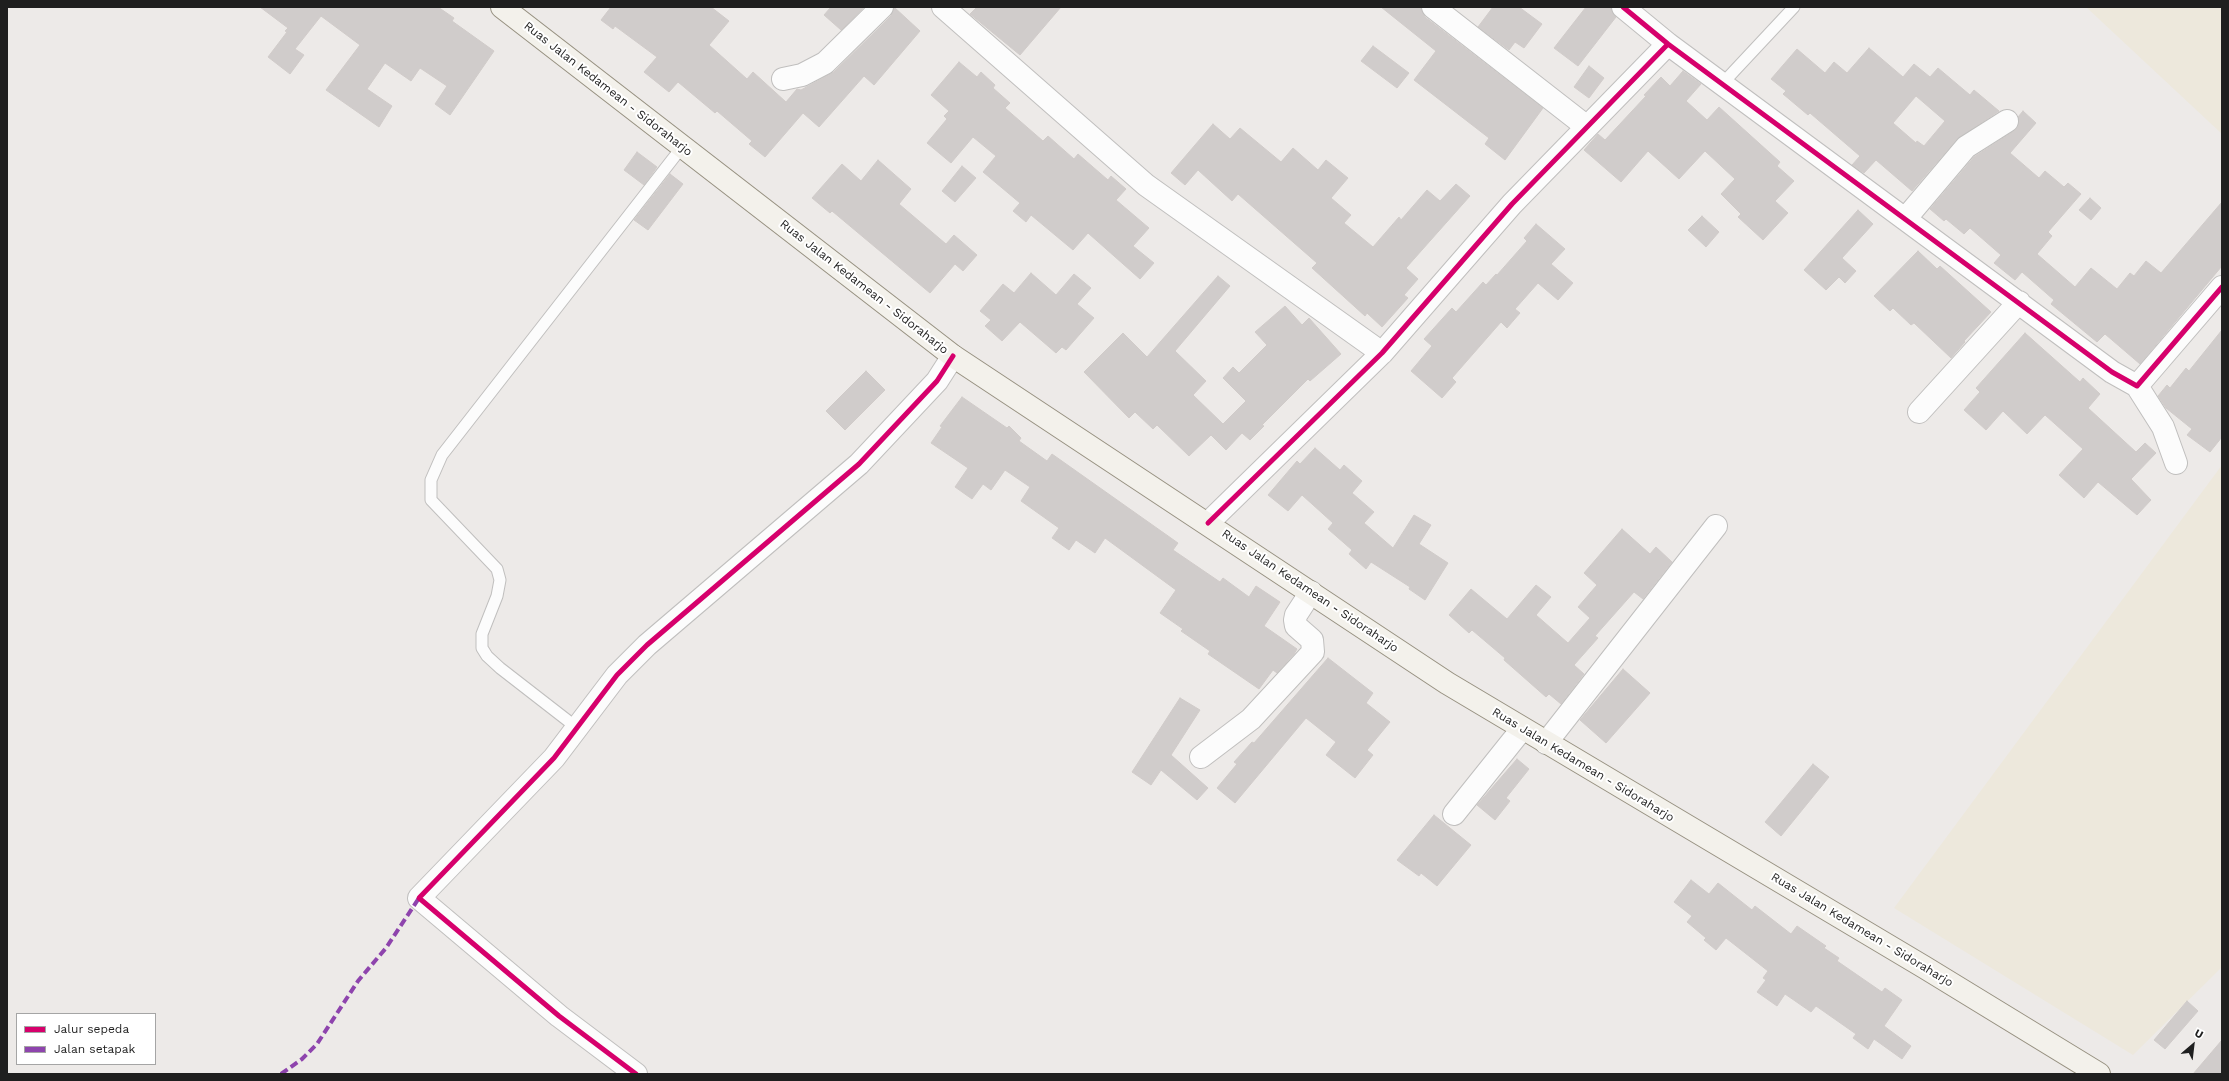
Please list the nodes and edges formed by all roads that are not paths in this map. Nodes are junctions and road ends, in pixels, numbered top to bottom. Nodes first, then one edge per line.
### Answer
1 (502, 7) edge
2 (882, 7) edge
3 (943, 7) edge
4 (1433, 7) edge
5 (1623, 7) edge
6 (1794, 7) edge
7 (1668, 44) junction
8 (783, 79) dead end
9 (1722, 84) junction
10 (2007, 121) dead end
11 (1587, 127) junction
12 (682, 147) junction
13 (1906, 218) junction
14 (2222, 287) edge
15 (2019, 302) junction
16 (1382, 353) junction
17 (954, 356) junction
18 (2137, 386) junction
19 (1919, 412) dead end
20 (2176, 463) dead end
21 (1208, 523) junction
22 (1716, 526) dead end
23 (1311, 592) junction
24 (576, 727) junction
25 (1522, 729) junction
26 (1546, 743) junction
27 (1201, 757) dead end
28 (1454, 814) dead end
29 (636, 1074) edge
30 (2099, 1074) edge

1 - 12 main road, Ruas Jalan Kedamean - Sidoraharjo
2 - 8 street
3 - 16 street
4 - 11 street
5 - 7 street
6 - 9 lane
7 - 9 street
7 - 11 street
9 - 13 street
10 - 13 street
11 - 16 street
12 - 17 main road, Ruas Jalan Kedamean - Sidoraharjo
12 - 24 lane
13 - 15 street
14 - 18 street
15 - 18 street
15 - 19 street
16 - 21 street
17 - 21 main road, Ruas Jalan Kedamean - Sidoraharjo
17 - 24 street
18 - 20 street
21 - 23 main road, Ruas Jalan Kedamean - Sidoraharjo
22 - 26 street
23 - 25 main road, Ruas Jalan Kedamean - Sidoraharjo
23 - 27 street
24 - 29 street
25 - 26 main road, Ruas Jalan Kedamean - Sidoraharjo
25 - 28 street
26 - 30 main road, Ruas Jalan Kedamean - Sidoraharjo

